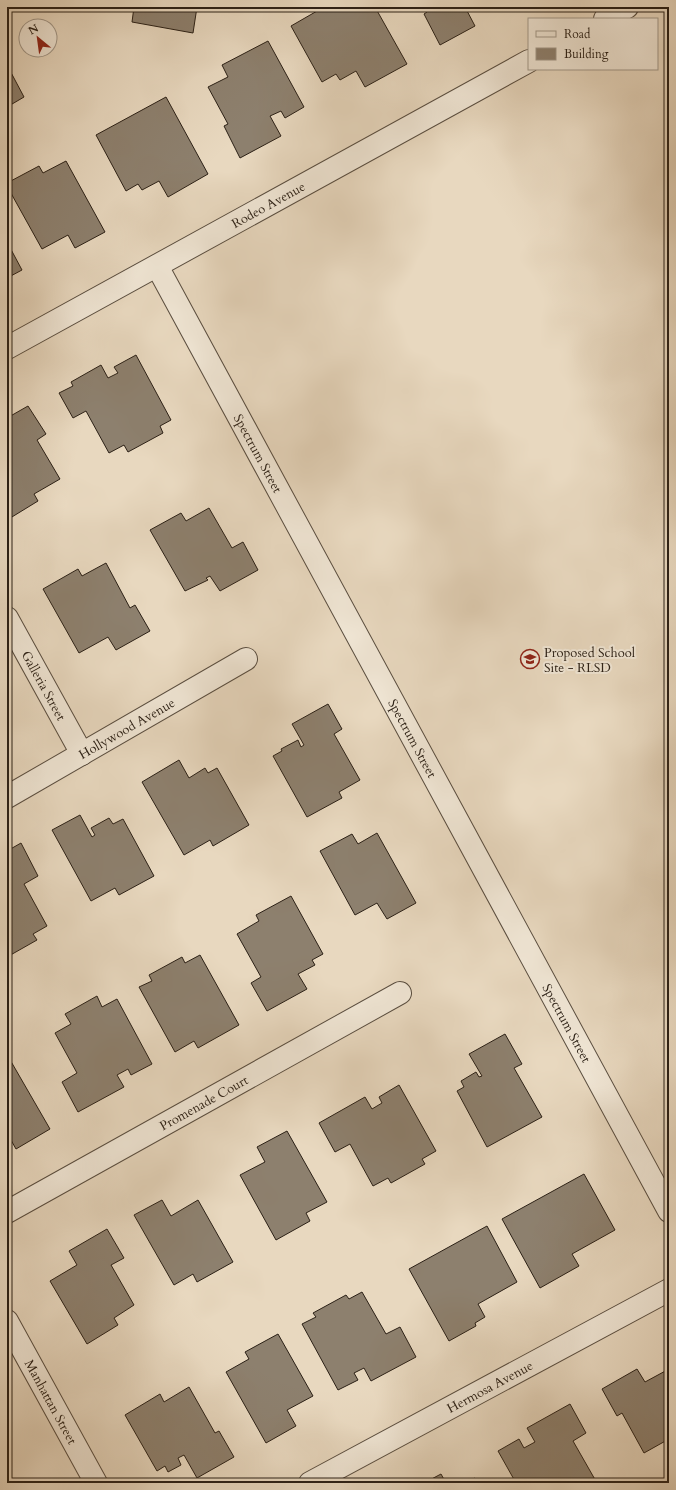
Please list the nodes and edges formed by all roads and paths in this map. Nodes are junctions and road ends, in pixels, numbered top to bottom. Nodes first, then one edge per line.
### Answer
1 (627, 7) edge
2 (607, 18) edge
3 (528, 62) edge
4 (157, 266) junction
5 (7, 348) edge
6 (7, 618) edge
7 (246, 659) dead end
8 (82, 754) junction
9 (7, 797) edge
10 (400, 993) dead end
11 (669, 1211) edge
12 (7, 1212) edge
13 (669, 1290) edge
14 (7, 1321) edge
15 (96, 1483) edge
16 (310, 1483) edge

1 - 2 street
3 - 4 street, Rodeo Avenue
4 - 5 street, Rodeo Avenue
4 - 11 street, Spectrum Street
6 - 8 street, Galleria Street
7 - 8 street, Hollywood Avenue
8 - 9 street, Hollywood Avenue
10 - 12 street, Promenade Court
13 - 16 street, Hermosa Avenue
14 - 15 street, Manhattan Street

